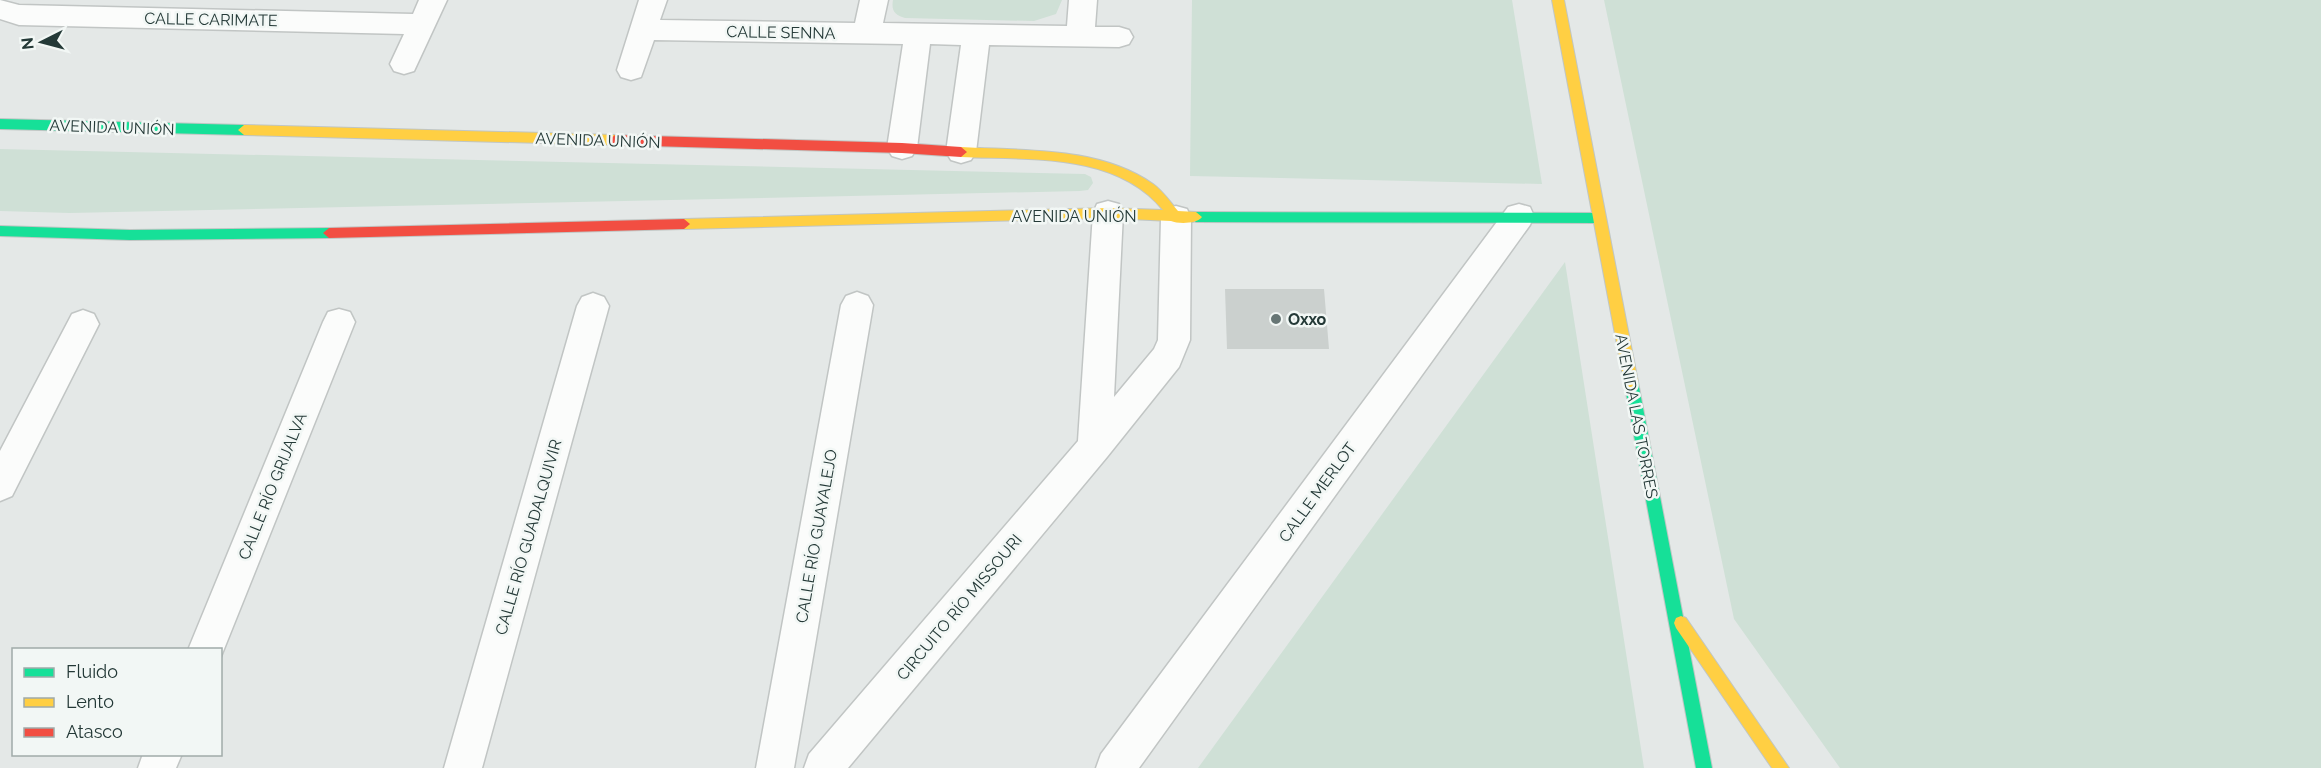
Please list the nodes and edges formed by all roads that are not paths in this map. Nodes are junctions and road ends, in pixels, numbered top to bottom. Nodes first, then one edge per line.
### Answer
1 (653, 0) edge
2 (874, 0) edge
3 (1083, 0) edge
4 (1558, 0) edge
5 (0, 9) edge
6 (209, 9) edge
7 (428, 12) edge
8 (644, 30) junction
9 (867, 33) junction
10 (918, 34) junction
11 (976, 35) junction
12 (1080, 36) junction
13 (1119, 36) dead end
14 (404, 64) dead end
15 (631, 70) dead end
16 (0, 124) edge
17 (903, 147) junction
18 (961, 152) junction
19 (1108, 213) junction
20 (1519, 216) junction
21 (1176, 218) junction
22 (1599, 218) junction
23 (0, 231) edge
24 (857, 305) dead end
25 (593, 306) dead end
26 (339, 322) dead end
27 (83, 324) dead end
28 (1095, 446) junction
29 (0, 484) edge
30 (1675, 614) junction
31 (207, 648) edge
32 (463, 768) edge
33 (775, 768) edge
34 (823, 768) edge
35 (1115, 768) edge
36 (1704, 768) edge
37 (1781, 768) edge

1 - 8 street
2 - 9 street
3 - 12 street
4 - 22 street, AVENIDA LAS TORRES
5 - 6 street, CALLE CARIMATE
6 - 7 street, CALLE CARIMATE
7 - 14 street
8 - 9 street, CALLE SENNA
8 - 15 street
9 - 10 street, CALLE SENNA
10 - 11 street, CALLE SENNA
10 - 17 street
11 - 12 street, CALLE SENNA
11 - 18 street
12 - 13 street, CALLE SENNA
16 - 17 street, AVENIDA UNIÓN
17 - 18 street, AVENIDA UNIÓN
18 - 21 street, AVENIDA UNIÓN
19 - 21 street, AVENIDA UNIÓN
19 - 23 street, AVENIDA UNIÓN
19 - 28 street
20 - 21 street, AVENIDA UNIÓN
20 - 22 street, AVENIDA UNIÓN
20 - 35 street, CALLE MERLOT
21 - 28 street, CIRCUITO RÍO MISSOURI
22 - 30 street, AVENIDA LAS TORRES
24 - 33 street, CALLE RÍO GUAYALEJO
25 - 32 street, CALLE RÍO GUADALQUIVIR
26 - 31 street, CALLE RÍO GRIJALVA
27 - 29 street
28 - 34 street, CIRCUITO RÍO MISSOURI
30 - 36 street, AVENIDA LAS TORRES
30 - 37 street, AVENIDA LAS TORRES

